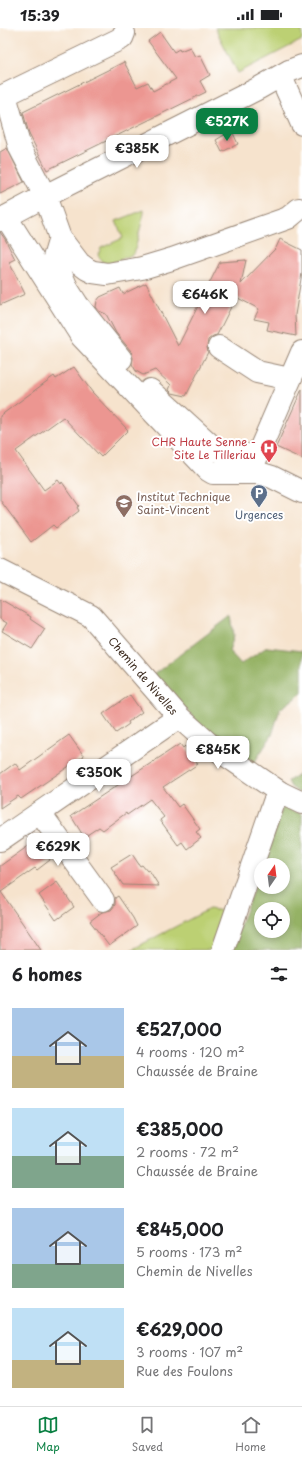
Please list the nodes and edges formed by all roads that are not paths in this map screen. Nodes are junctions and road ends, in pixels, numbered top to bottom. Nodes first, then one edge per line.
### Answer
1 (124, 33) dead end
2 (302, 66) edge
3 (281, 77) junction
4 (302, 124) edge
5 (45, 196) junction
6 (301, 206) edge
7 (3, 218) edge
8 (60, 238) junction
9 (219, 347) dead end
10 (302, 352) edge
11 (290, 379) junction
12 (254, 463) junction
13 (302, 492) edge
14 (0, 570) edge
15 (179, 717) junction
16 (281, 793) junction
17 (302, 803) edge
18 (40, 813) junction
19 (0, 840) edge
20 (103, 900) dead end
21 (223, 950) edge

1 - 5 street
2 - 3 street
3 - 4 street
3 - 5 street
5 - 7 street
5 - 8 street
6 - 8 street
7 - 12 street
8 - 12 street
9 - 11 street
10 - 11 street
11 - 12 street
12 - 13 street
14 - 15 street, Chemin de Nivelles
15 - 16 street, Chemin de Nivelles
15 - 18 street
16 - 17 street, Chemin de Nivelles
16 - 21 street
18 - 19 street
18 - 20 street

